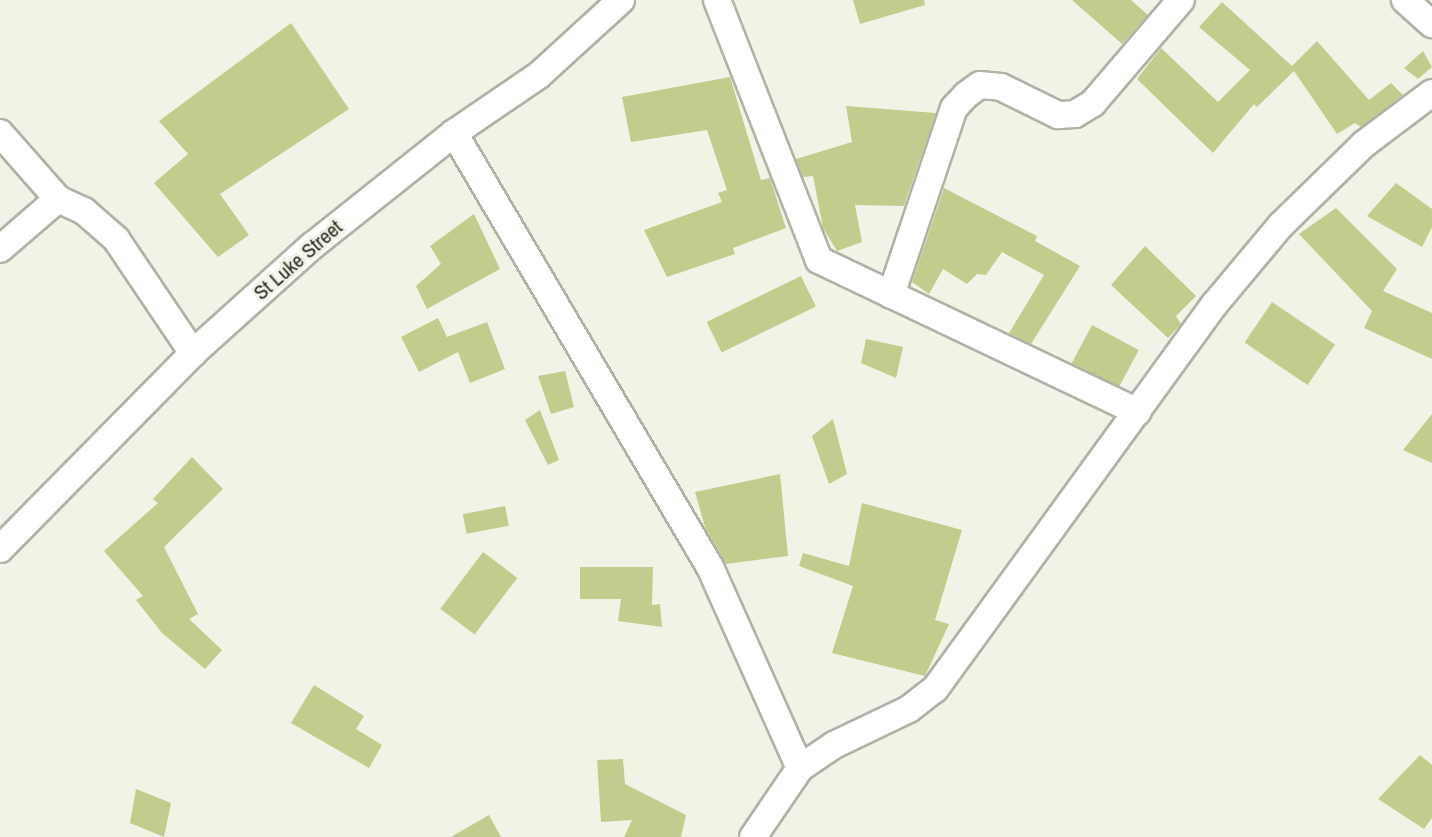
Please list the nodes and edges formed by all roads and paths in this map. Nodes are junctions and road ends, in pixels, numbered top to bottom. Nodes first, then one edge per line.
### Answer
1 (621, 0) edge
2 (717, 0) edge
3 (1181, 0) edge
4 (1405, 0) edge
5 (1432, 24) edge
6 (1432, 93) edge
7 (0, 132) edge
8 (454, 132) junction
9 (58, 199) junction
10 (0, 250) edge
11 (891, 295) junction
12 (192, 353) junction
13 (1138, 412) junction
14 (0, 549) edge
15 (800, 768) junction
16 (753, 837) edge

1 - 8 street, St Luke Street
2 - 11 street
3 - 11 street
4 - 5 street
6 - 13 street
7 - 9 street
8 - 12 street, St Luke Street
8 - 15 street
9 - 10 street
9 - 12 street
11 - 13 street
12 - 14 street, St Luke Street
13 - 15 street
15 - 16 street

